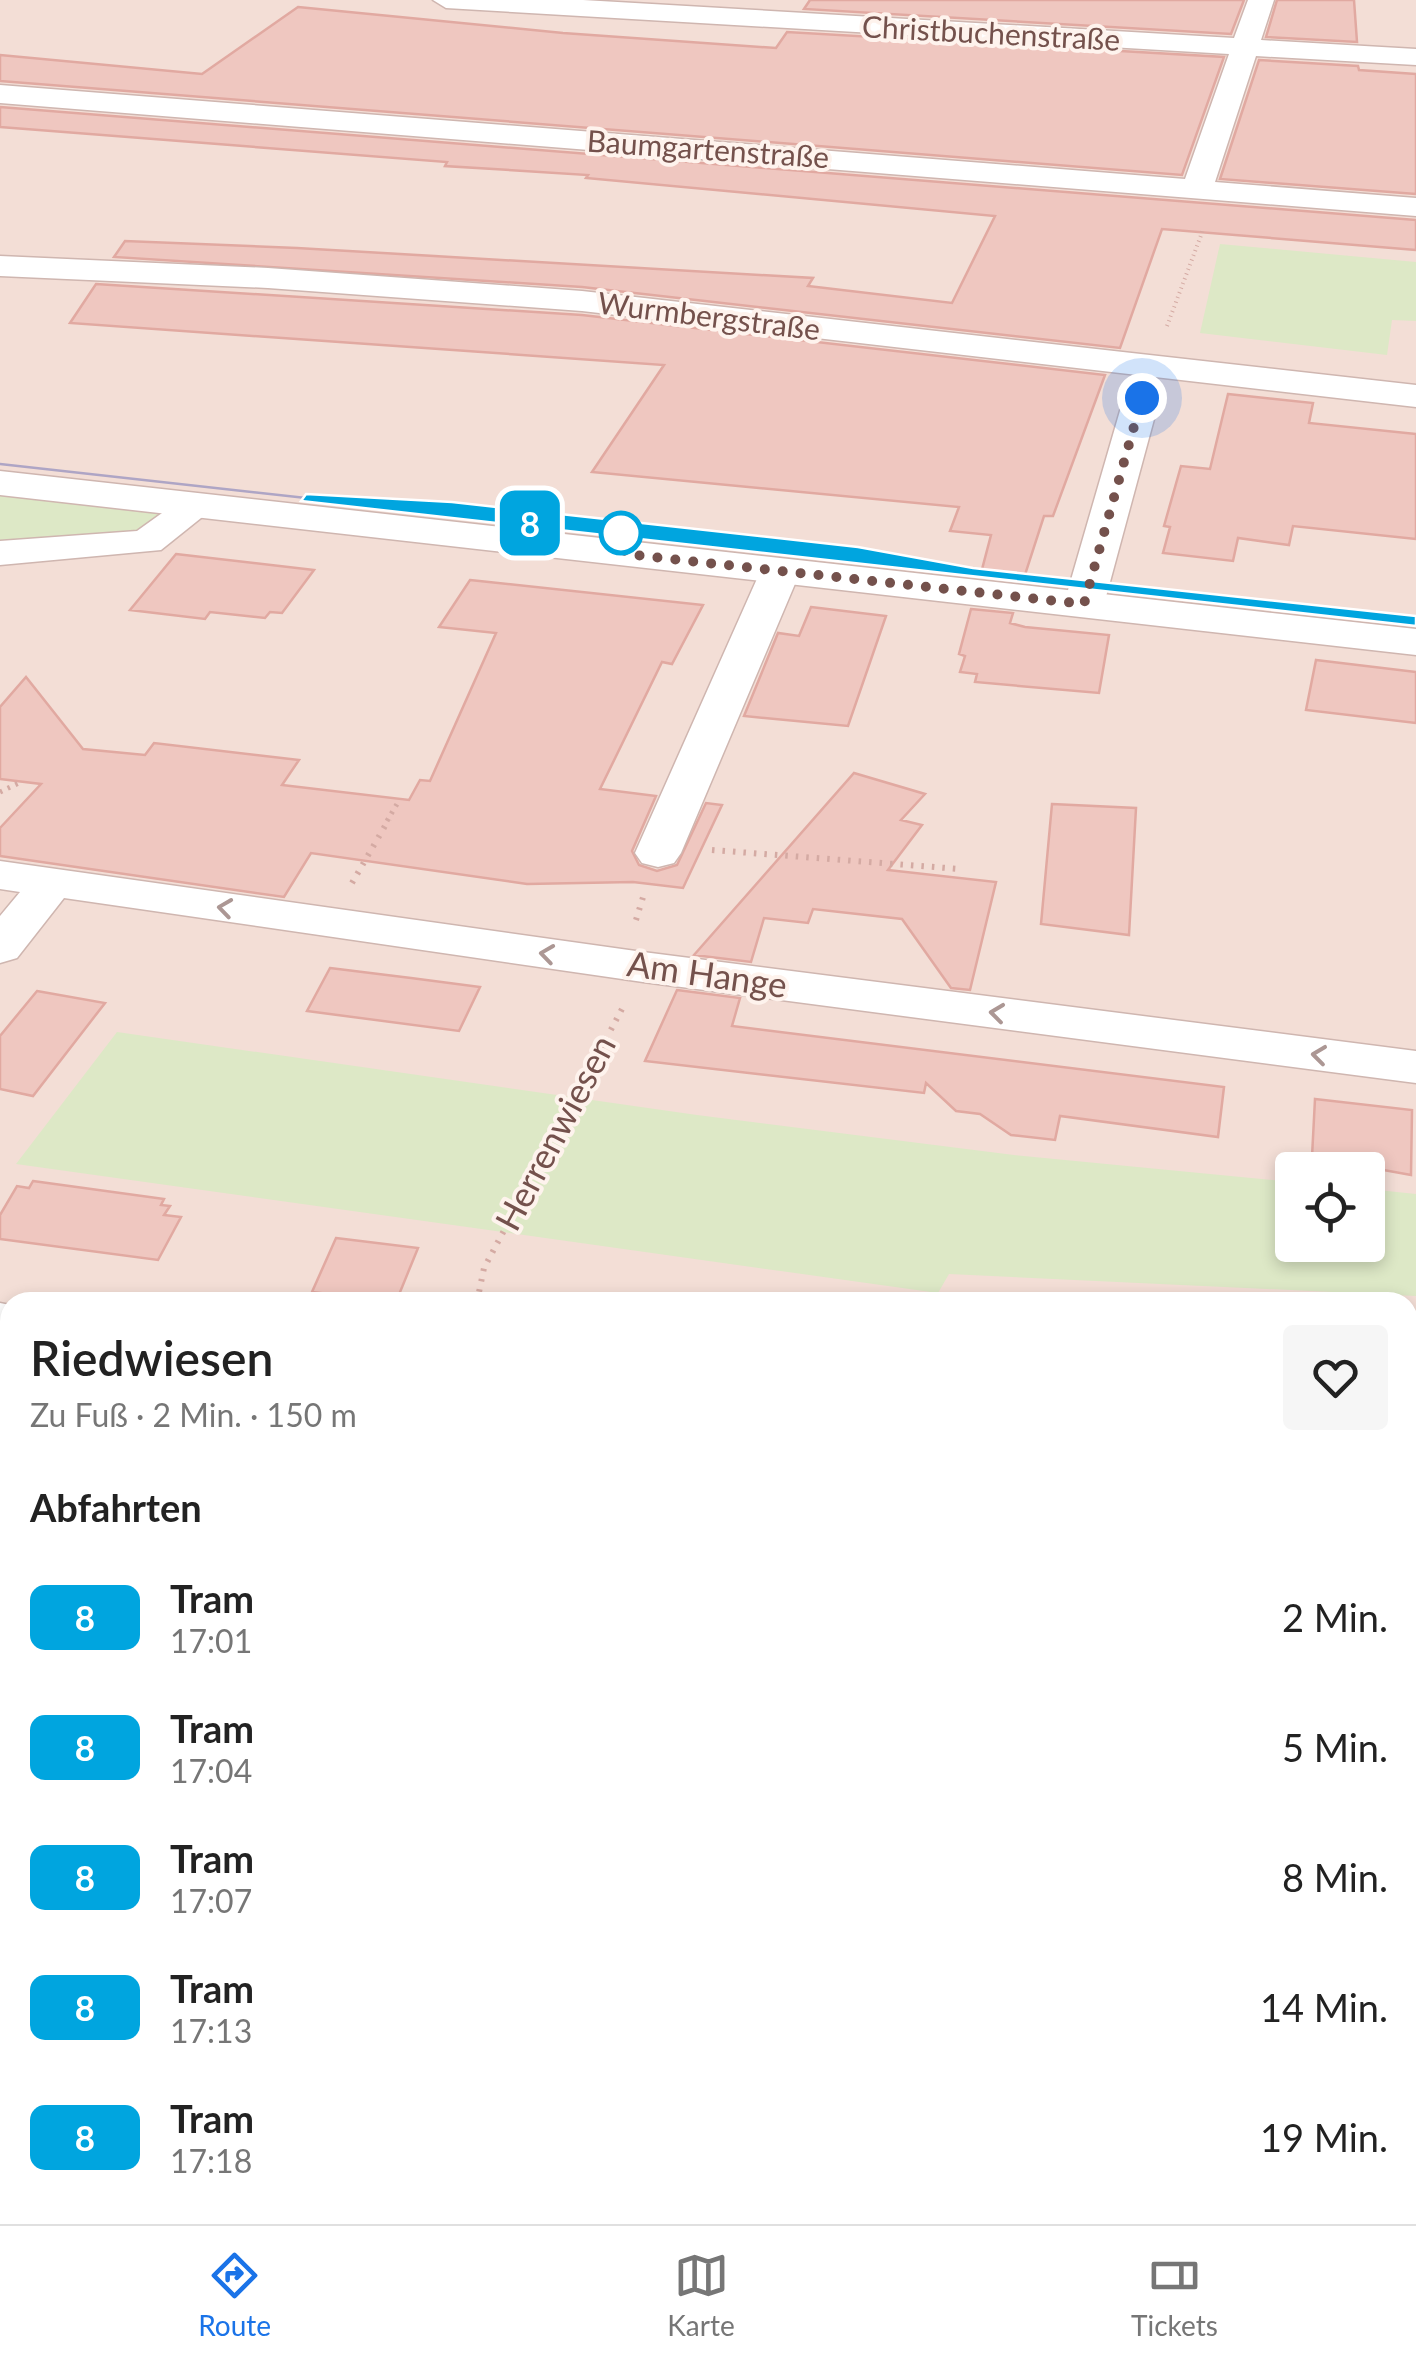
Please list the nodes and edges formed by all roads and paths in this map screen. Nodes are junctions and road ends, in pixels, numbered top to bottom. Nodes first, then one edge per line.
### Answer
1 (446, 0) edge
2 (1261, 0) edge
3 (1248, 48) junction
4 (1416, 58) edge
5 (0, 94) edge
6 (1198, 187) junction
7 (1416, 207) edge
8 (1206, 223) dead end
9 (0, 266) edge
10 (1146, 383) junction
11 (1416, 396) edge
12 (0, 483) edge
13 (197, 506) junction
14 (0, 553) edge
15 (780, 572) junction
16 (1084, 604) junction
17 (1416, 642) edge
18 (21, 782) dead end
19 (0, 792) edge
20 (397, 804) dead end
21 (655, 863) junction
22 (960, 869) dead end
23 (358, 870) dead end
24 (0, 876) edge
25 (52, 883) junction
26 (637, 914) dead end
27 (0, 948) edge
28 (643, 967) junction
29 (1416, 1067) edge
30 (478, 1292) edge

1 - 3 street, Christbuchenstraße
2 - 3 street
3 - 4 street, Christbuchenstraße
3 - 6 street
5 - 6 street, Baumgartenstraße
6 - 7 street, Baumgartenstraße
8 - 10 path
9 - 10 street, Wurmbergstraße
10 - 11 street, Wurmbergstraße
10 - 16 street
12 - 13 street
13 - 14 street
13 - 15 street
15 - 16 street
15 - 21 street
16 - 17 street
18 - 19 path
20 - 23 path
21 - 22 path
21 - 26 path
24 - 25 street, Am Hange
25 - 27 street
28 -> 25 street, Am Hange
29 -> 28 street, Am Hange
28 - 30 path, Herrenwiesen

